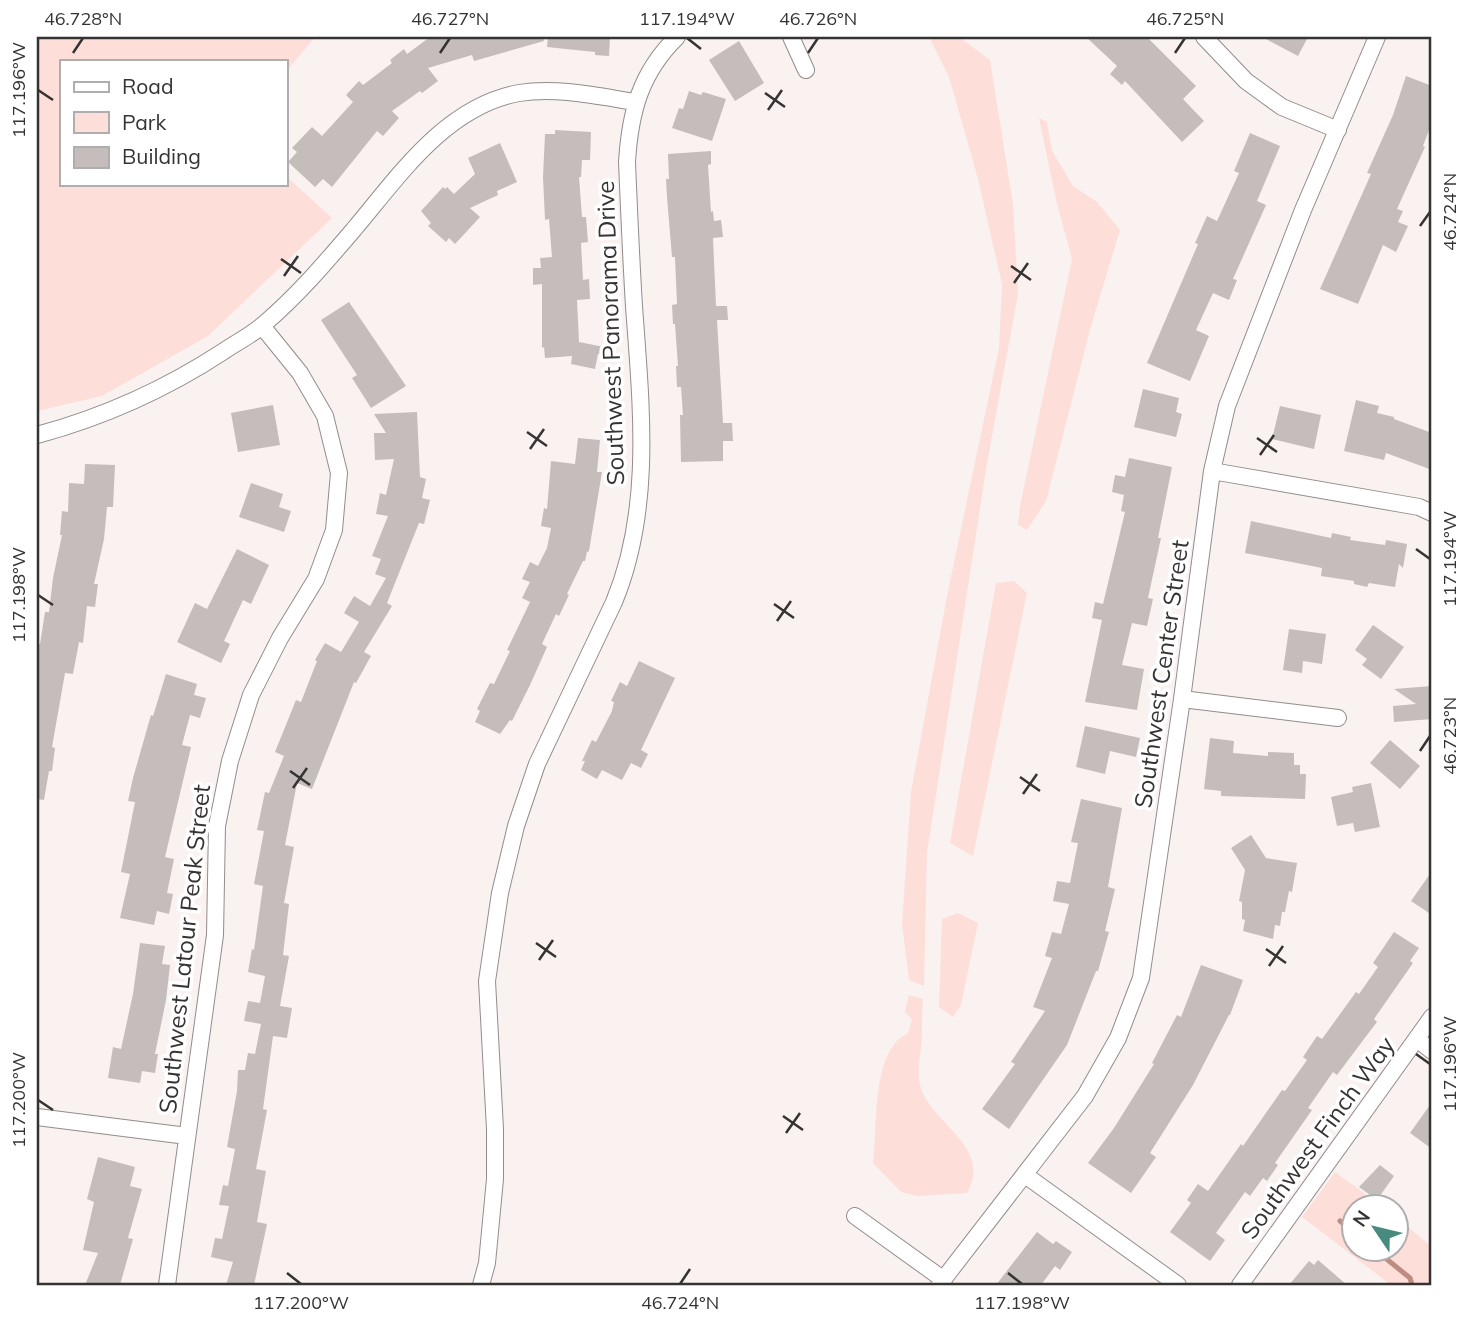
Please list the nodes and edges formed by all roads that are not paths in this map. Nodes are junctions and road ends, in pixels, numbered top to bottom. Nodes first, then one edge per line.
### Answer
1 (677, 37) edge
2 (791, 37) edge
3 (1204, 37) edge
4 (1377, 37) edge
5 (806, 71) dead end
6 (635, 102) junction
7 (1338, 130) junction
8 (262, 326) junction
9 (37, 435) edge
10 (1212, 471) junction
11 (1432, 513) edge
12 (1182, 699) junction
13 (1338, 718) dead end
14 (1432, 1017) edge
15 (1417, 1039) junction
16 (1432, 1051) edge
17 (37, 1116) edge
18 (187, 1136) junction
19 (1025, 1175) junction
20 (855, 1216) dead end
21 (941, 1282) edge
22 (167, 1285) edge
23 (481, 1285) edge
24 (1178, 1285) edge
25 (1240, 1285) edge

1 - 6 street, Southwest Panorama Drive
2 - 5 street
3 - 7 street
4 - 7 street, Southwest Center Street
6 - 8 street
6 - 23 street, Southwest Panorama Drive
7 - 10 street, Southwest Center Street
8 - 9 street
8 - 18 street, Southwest Latour Peak Street
10 - 11 street
10 - 12 street, Southwest Center Street
12 - 13 street
12 - 19 street, Southwest Center Street
14 - 15 street, Southwest Finch Way
15 - 16 street
15 - 25 street, Southwest Finch Way
17 - 18 street
18 - 22 street, Southwest Latour Peak Street
19 - 21 street, Southwest Center Street
19 - 24 street
20 - 21 street

